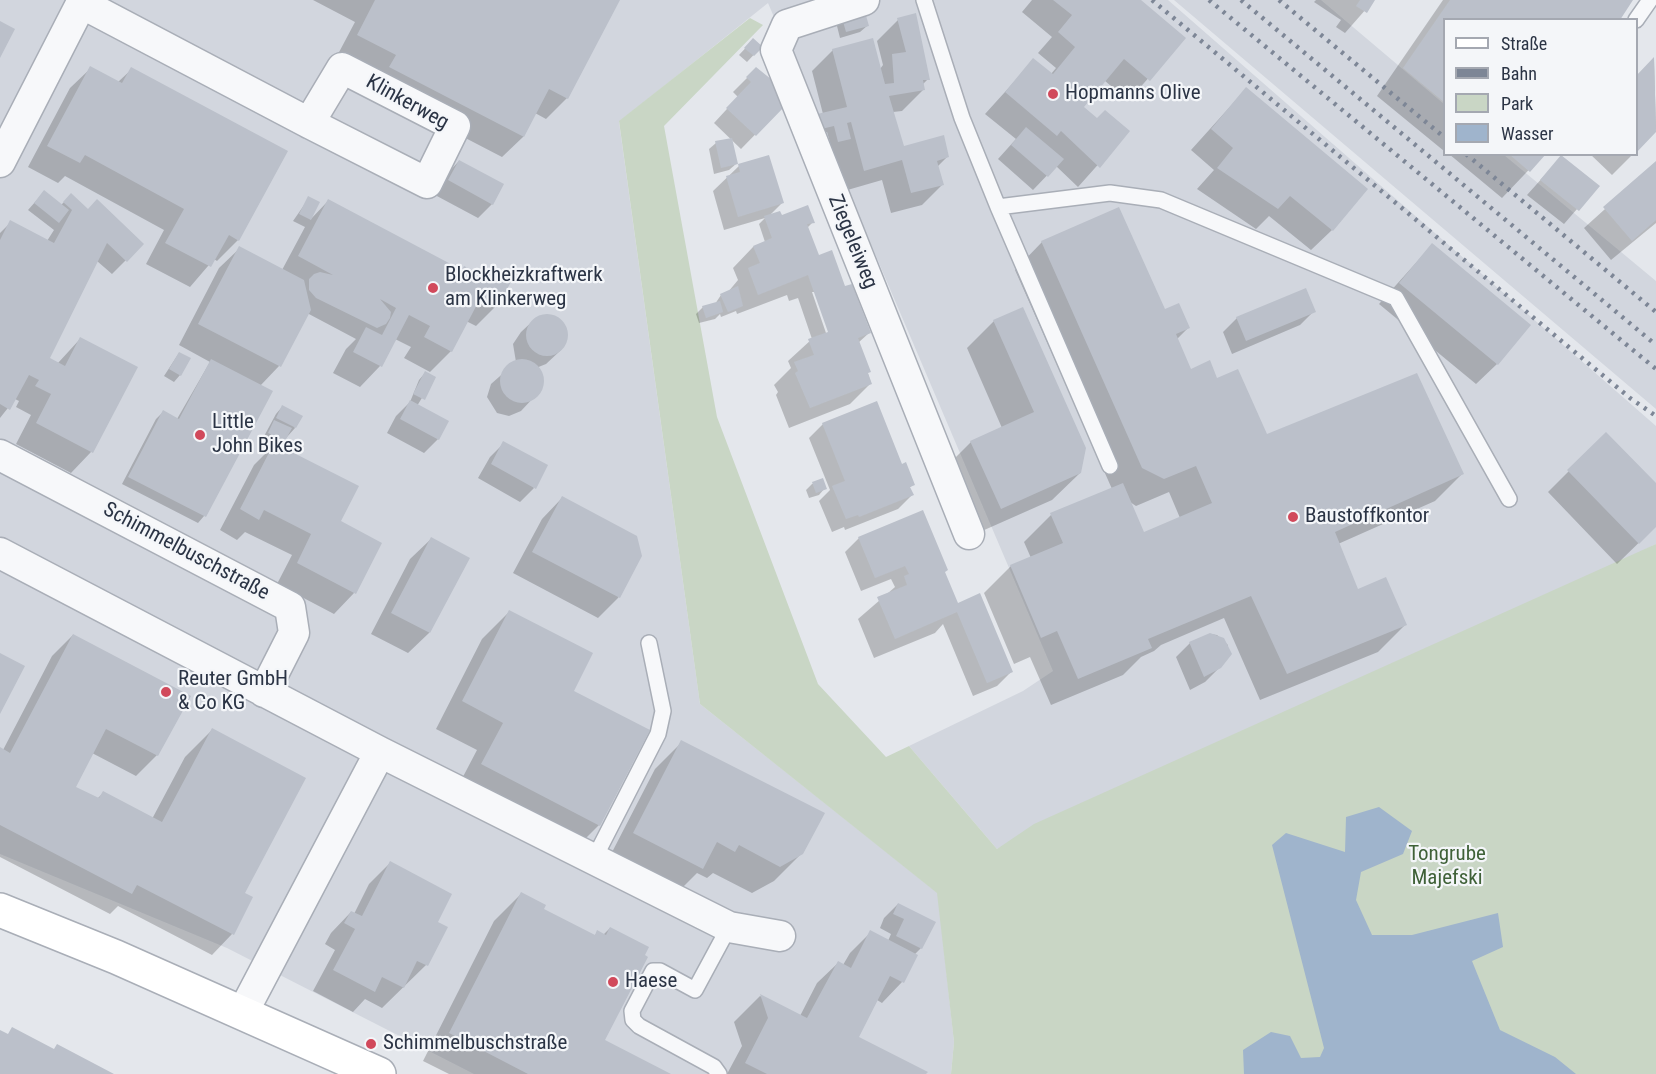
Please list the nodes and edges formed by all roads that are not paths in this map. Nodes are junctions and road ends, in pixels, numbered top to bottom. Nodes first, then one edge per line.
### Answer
1 (864, 0) edge
2 (924, 0) edge
3 (1650, 0) edge
4 (82, 2) edge
5 (1637, 18) edge
6 (309, 123) junction
7 (0, 162) edge
8 (998, 207) junction
9 (0, 455) edge
10 (1110, 466) dead end
11 (1509, 499) dead end
12 (969, 534) dead end
13 (0, 553) edge
14 (649, 643) dead end
15 (264, 692) junction
16 (380, 752) junction
17 (594, 859) junction
18 (0, 910) edge
19 (729, 927) junction
20 (780, 936) dead end
21 (243, 1012) junction
22 (379, 1074) edge
23 (719, 1074) edge

1 - 12 street, Ziegeleiweg
2 - 8 lane
3 - 5 lane
4 - 6 street, Klinkerweg
4 - 7 street, Klinkerweg
6 - 6 street, Klinkerweg
8 - 10 lane
8 - 11 lane
9 - 15 street, Schimmelbuschstraße
13 - 15 street
14 - 17 lane
15 - 16 street
16 - 17 street
16 - 21 street
17 - 19 street
18 - 21 main road
19 - 20 street
19 - 23 lane
21 - 22 main road

